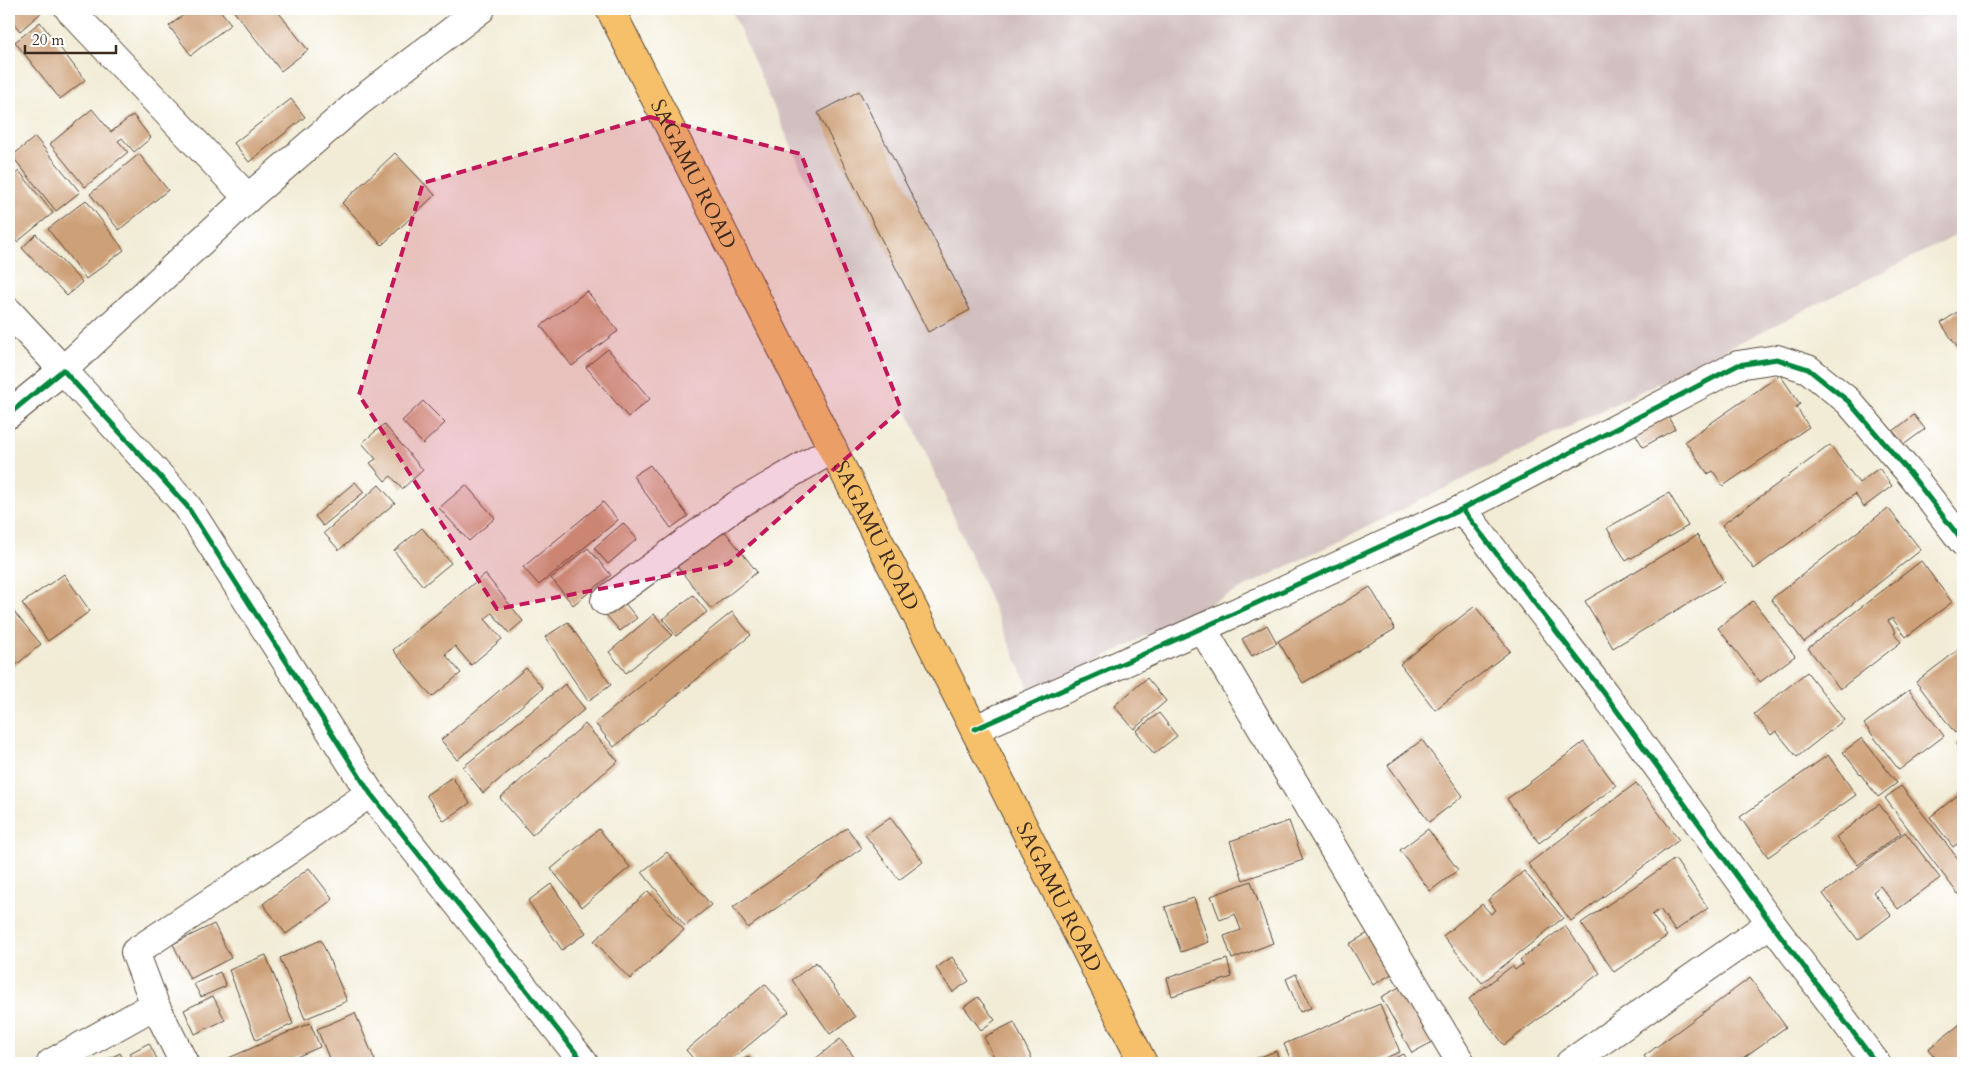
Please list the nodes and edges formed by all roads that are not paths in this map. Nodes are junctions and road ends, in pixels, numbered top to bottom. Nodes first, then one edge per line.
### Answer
1 (69, 9) edge
2 (481, 9) edge
3 (610, 9) edge
4 (248, 198) junction
5 (9, 312) edge
6 (63, 370) junction
7 (9, 414) edge
8 (833, 449) junction
9 (1462, 509) junction
10 (1963, 542) edge
11 (605, 602) dead end
12 (1202, 628) junction
13 (975, 729) junction
14 (370, 793) junction
15 (1771, 923) junction
16 (155, 1005) junction
17 (50, 1063) edge
18 (184, 1063) edge
19 (584, 1063) edge
20 (1143, 1063) edge
21 (1461, 1063) edge
22 (1570, 1063) edge
23 (1876, 1063) edge

1 - 4 street
2 - 4 street
3 - 8 highway, SAGAMU ROAD
4 - 6 street
5 - 6 street
6 - 7 street
6 - 14 street
8 - 11 street
8 - 13 highway, SAGAMU ROAD
9 - 10 street
9 - 12 street
9 - 15 street
12 - 13 street
12 - 21 street
13 - 20 highway, SAGAMU ROAD
14 - 16 street
14 - 19 street
15 - 22 street
15 - 23 street
16 - 17 street
16 - 18 street

